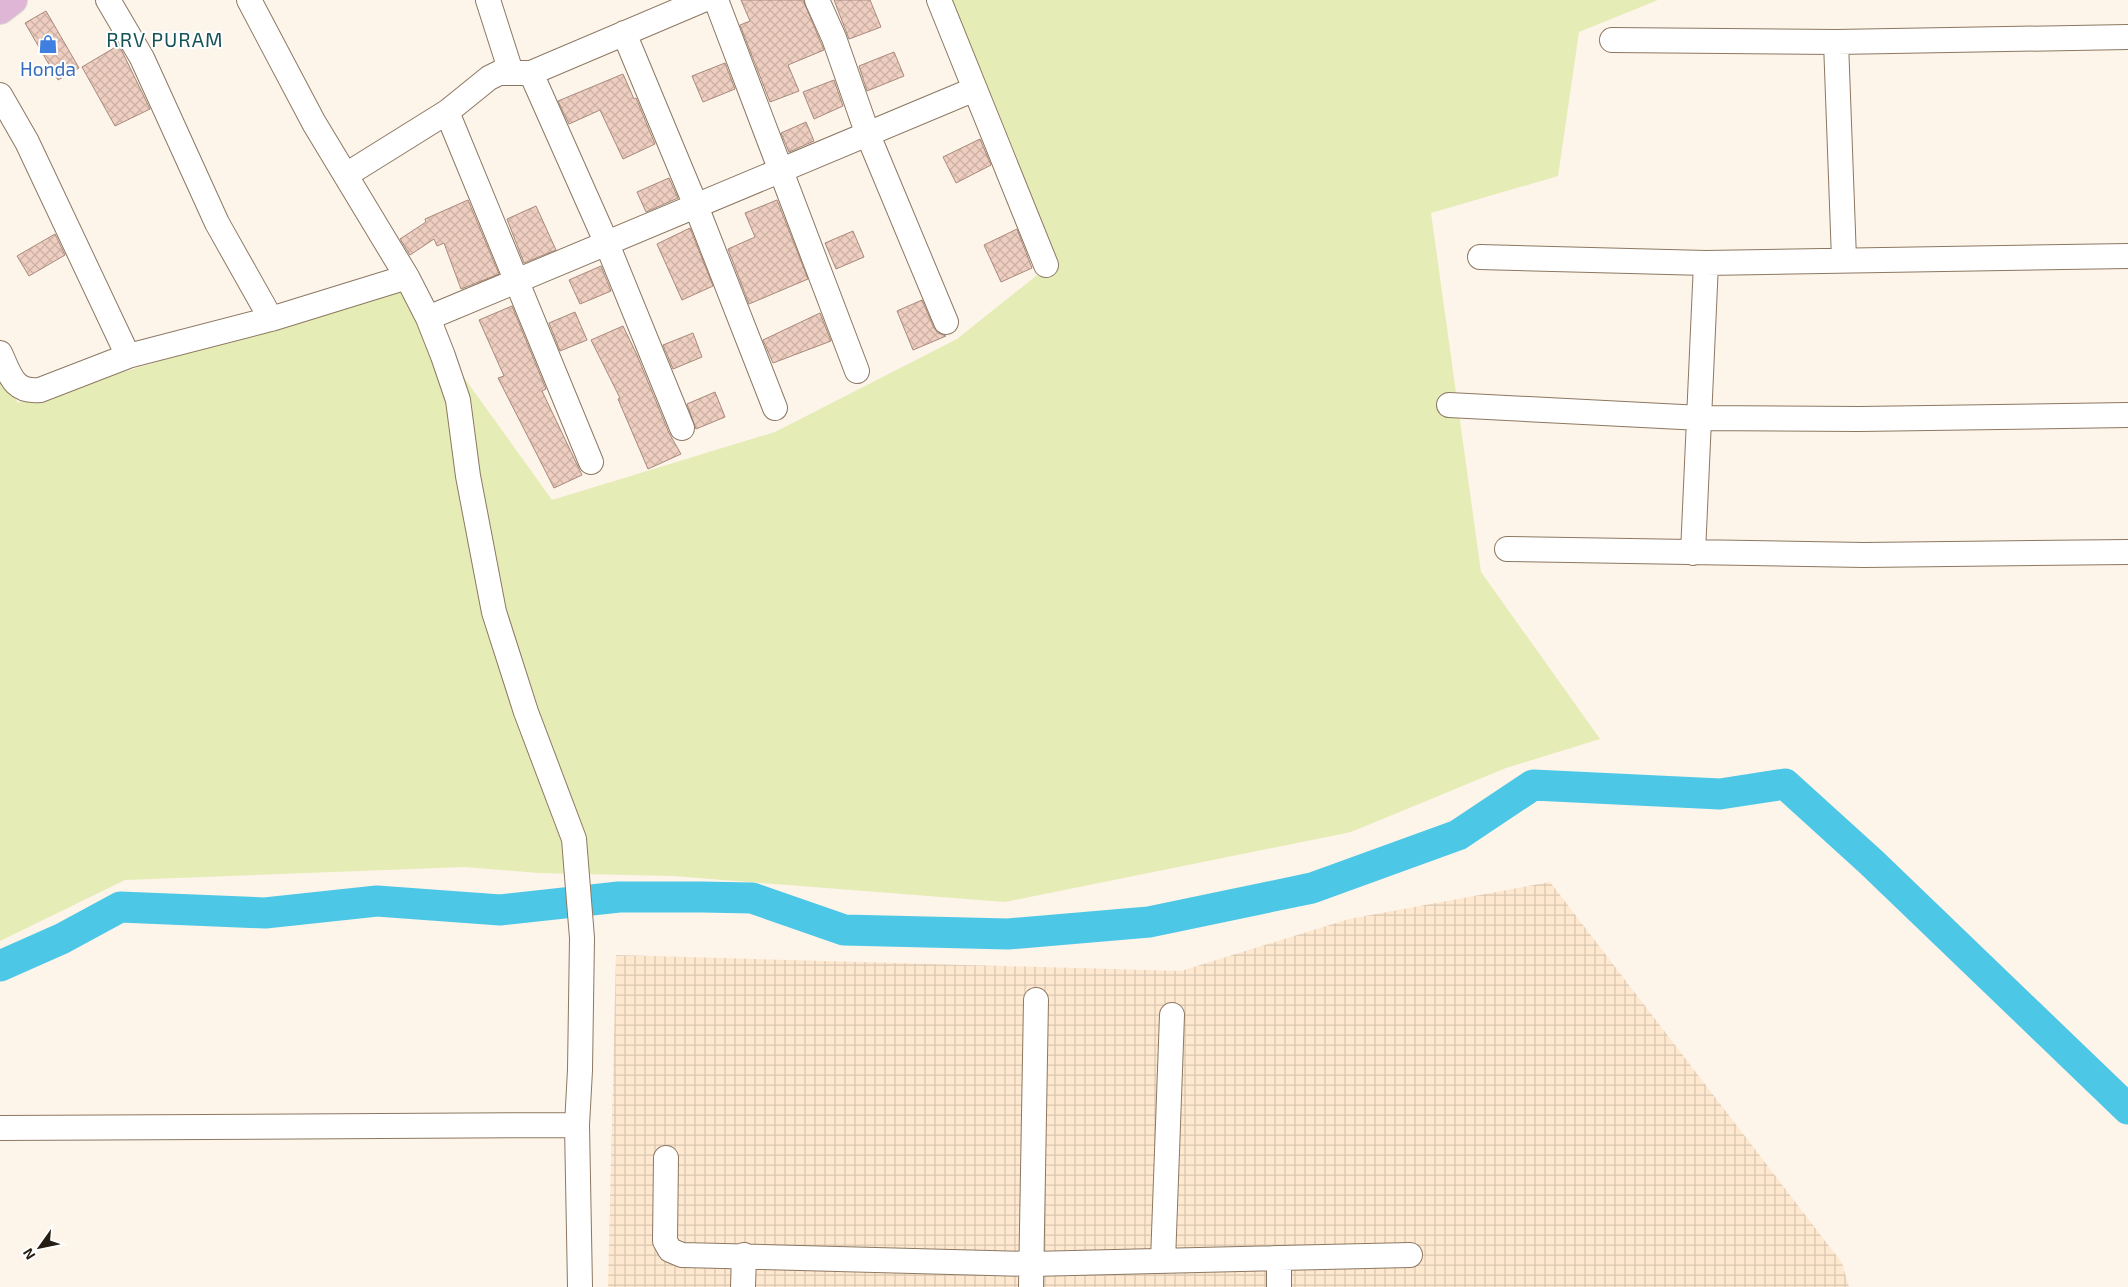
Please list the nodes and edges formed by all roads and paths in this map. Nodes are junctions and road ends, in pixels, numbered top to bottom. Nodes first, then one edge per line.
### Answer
1 (13, 0) edge
2 (108, 0) edge
3 (249, 0) edge
4 (488, 0) edge
5 (703, 0) edge
6 (716, 0) edge
7 (817, 0) edge
8 (939, 0) edge
9 (0, 10) edge
10 (624, 33) junction
11 (2128, 36) edge
12 (1612, 40) dead end
13 (1836, 42) junction
14 (521, 72) junction
15 (975, 89) junction
16 (0, 95) edge
17 (447, 112) junction
18 (868, 135) junction
19 (782, 170) junction
20 (346, 175) junction
21 (696, 206) junction
22 (607, 244) junction
23 (2128, 256) edge
24 (1480, 257) dead end
25 (1844, 259) junction
26 (1706, 263) junction
27 (1046, 265) dead end
28 (407, 276) junction
29 (517, 281) junction
30 (428, 318) junction
31 (271, 319) junction
32 (946, 322) dead end
33 (0, 352) edge
34 (128, 356) junction
35 (857, 371) dead end
36 (1450, 405) dead end
37 (776, 408) dead end
38 (2128, 414) edge
39 (1701, 418) junction
40 (682, 428) dead end
41 (591, 462) dead end
42 (1507, 549) dead end
43 (2128, 552) edge
44 (1693, 553) junction
45 (1036, 1000) dead end
46 (1172, 1014) dead end
47 (576, 1125) junction
48 (0, 1128) edge
49 (666, 1158) dead end
50 (744, 1255) junction
51 (1410, 1255) dead end
52 (1279, 1258) junction
53 (1163, 1261) junction
54 (1031, 1264) junction
55 (580, 1287) edge
56 (743, 1287) edge
57 (1031, 1287) edge
58 (1279, 1287) edge

1 - 9 main road
2 - 31 street
3 - 20 street
4 - 14 street
5 - 10 street
6 - 19 street
7 - 18 street
8 - 15 street
10 - 14 street
10 - 21 street
11 - 13 street
12 - 13 street
13 - 25 street
14 - 17 street
14 - 22 street
15 - 18 street
15 - 27 street
16 - 34 street
17 - 20 street
17 - 29 street
18 - 19 street
18 - 32 street
19 - 21 street
19 - 35 street
20 - 28 street
21 - 22 street
21 - 37 street
22 - 29 street
22 - 40 street
23 - 25 street
24 - 26 street
25 - 26 street
26 - 39 street
28 - 30 street
28 - 31 street
29 - 30 street
29 - 41 street
30 - 47 street
31 - 34 street
33 - 34 street
36 - 39 street
38 - 39 street
39 - 44 street
42 - 44 street
43 - 44 street
45 - 54 street
46 - 53 street
47 - 48 street
47 - 55 street
49 - 50 street
50 - 54 street
50 - 56 street
51 - 52 street
52 - 53 street
52 - 58 street
53 - 54 street
54 - 57 street

